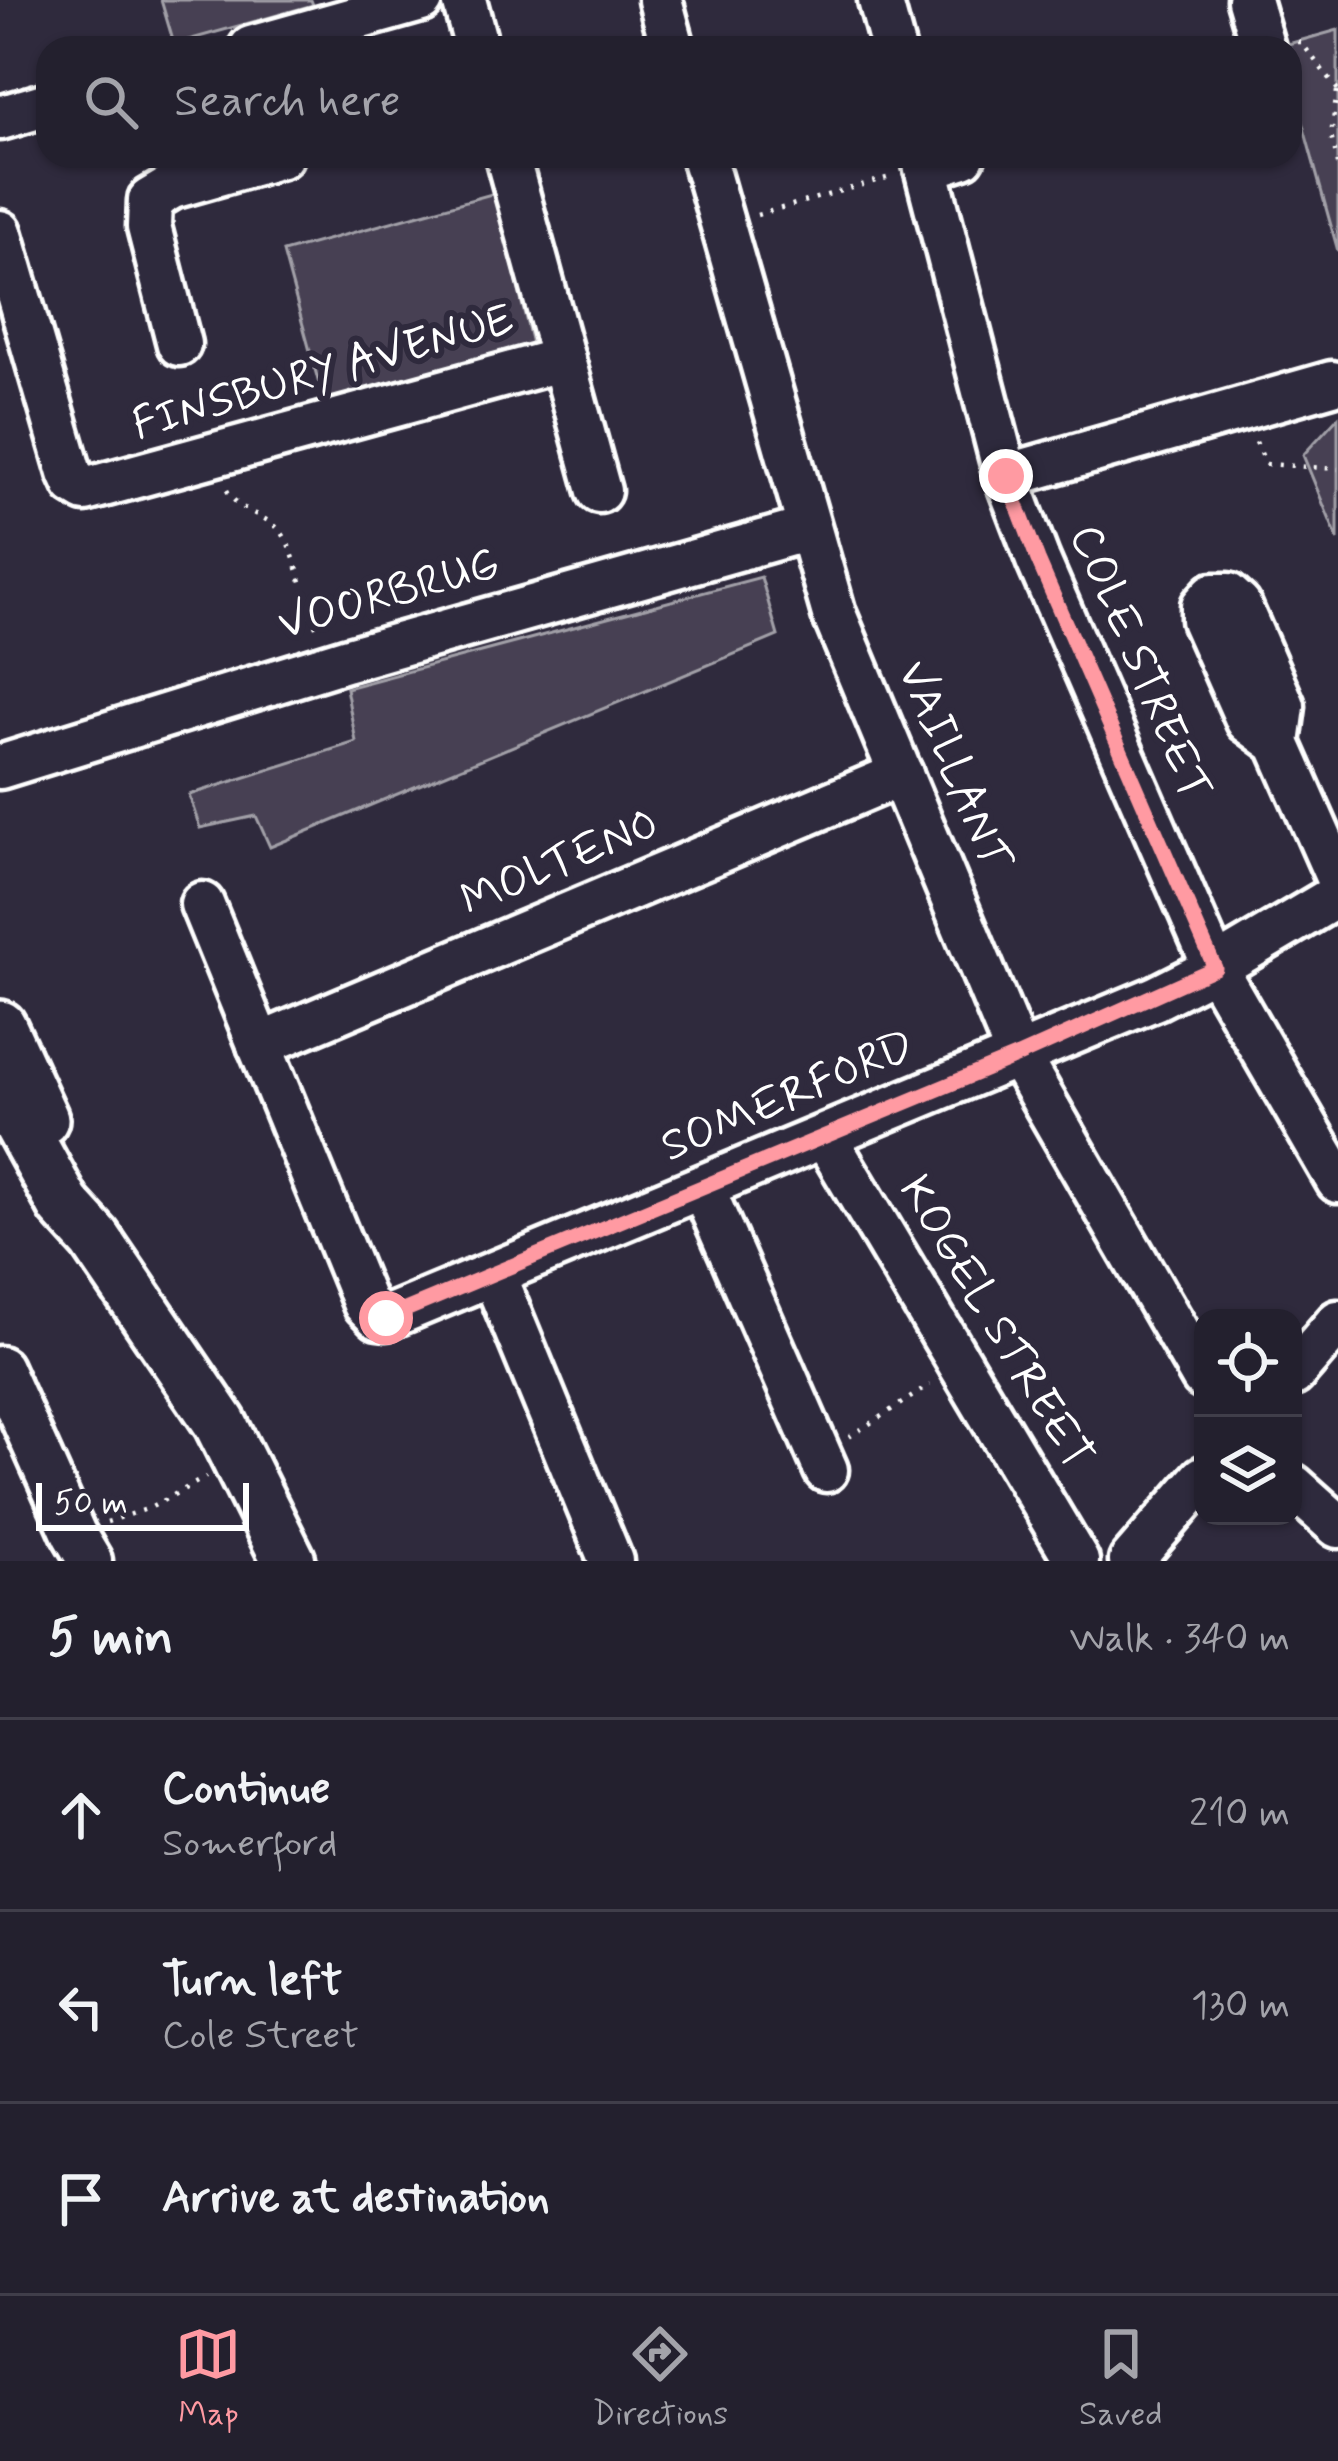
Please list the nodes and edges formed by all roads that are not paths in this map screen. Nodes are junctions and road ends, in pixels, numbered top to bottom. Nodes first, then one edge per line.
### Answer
1 (421, 0) edge
2 (464, 0) edge
3 (660, 0) edge
4 (880, 0) edge
5 (1250, 0) edge
6 (294, 36) edge
7 (474, 36) edge
8 (670, 36) edge
9 (890, 36) edge
10 (1267, 36) edge
11 (36, 108) edge
12 (0, 118) edge
13 (238, 168) edge
14 (510, 168) edge
15 (706, 168) edge
16 (940, 168) edge
17 (0, 232) edge
18 (179, 344) dead end
19 (563, 359) junction
20 (1333, 383) dead end
21 (1006, 476) junction
22 (599, 490) dead end
23 (808, 529) junction
24 (1278, 742) dead end
25 (0, 767) edge
26 (901, 774) junction
27 (1338, 879) edge
28 (1338, 895) edge
29 (202, 904) dead end
30 (1215, 968) junction
31 (0, 1027) edge
32 (259, 1046) junction
33 (1018, 1056) junction
34 (0, 1088) edge
35 (825, 1137) junction
36 (1338, 1181) edge
37 (703, 1189) junction
38 (95, 1239) junction
39 (494, 1276) junction
40 (1338, 1322) edge
41 (1194, 1360) edge
42 (1302, 1364) edge
43 (0, 1370) edge
44 (823, 1462) road end
45 (1194, 1488) edge
46 (1302, 1494) edge
47 (1338, 1526) edge
48 (82, 1547) edge
49 (289, 1561) edge
50 (610, 1561) edge
51 (1077, 1561) edge
52 (1131, 1561) edge

1 - 6 street
2 - 7 street
3 - 8 street
4 - 9 street
5 - 10 street
11 - 12 street
13 - 18 street
14 - 19 street
15 - 23 street, VAILLANT
16 - 21 street, COLE STREET
17 - 19 street, FINSBURY AVENUE
19 - 22 street
20 - 21 street
21 - 30 street, COLE STREET
23 - 25 street, VOORBRUG
23 - 26 street, VAILLANT
24 - 27 street
26 - 32 street, MOLTENO
26 - 33 street, VAILLANT
28 - 30 street, SOMERFORD
29 - 32 street
30 - 33 street, SOMERFORD
30 - 36 street, COLE STREET
31 - 38 main road
32 - 39 street, SOMERFORD
33 - 35 street, SOMERFORD
33 - 41 street, VAILLANT
34 - 38 main road
35 - 37 street, SOMERFORD
35 - 51 street, KOGEL STREET
37 - 39 street, SOMERFORD
37 - 44 street
38 - 49 main road
39 - 50 street
40 - 42 street
43 - 48 street
45 - 52 street
46 - 47 street

